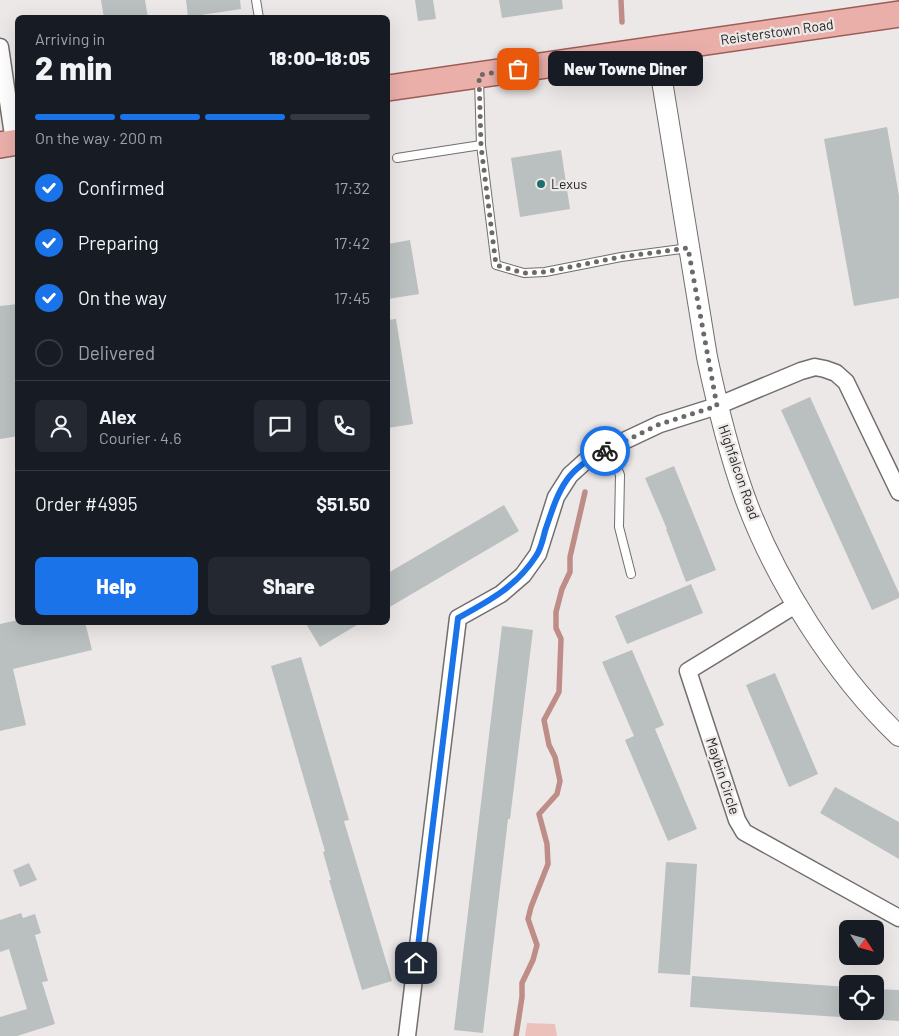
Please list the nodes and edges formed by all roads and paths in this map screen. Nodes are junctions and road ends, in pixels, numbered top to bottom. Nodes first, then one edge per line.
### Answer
1 (256, 0) edge
2 (899, 14) edge
3 (258, 15) edge
4 (0, 47) edge
5 (657, 50) junction
6 (479, 75) junction
7 (390, 88) edge
8 (11, 143) edge
9 (481, 146) junction
10 (396, 158) dead end
11 (688, 248) junction
12 (717, 406) junction
13 (609, 448) junction
14 (899, 492) edge
15 (631, 574) dead end
16 (797, 604) junction
17 (899, 736) edge
18 (899, 918) edge
19 (407, 1036) edge

1 - 3 lane
2 - 5 main road, Reisterstown Road
4 - 8 street
5 - 6 main road, Reisterstown Road
5 - 11 street, Highfalcon Road
6 - 7 main road, Reisterstown Road
6 - 9 lane
9 - 10 lane
9 - 11 lane
11 - 12 street, Highfalcon Road
12 - 13 street
12 - 14 street
12 - 16 street, Highfalcon Road
13 - 15 lane
13 - 19 street
16 - 17 street, Highfalcon Road
16 - 18 street, Maybin Circle

